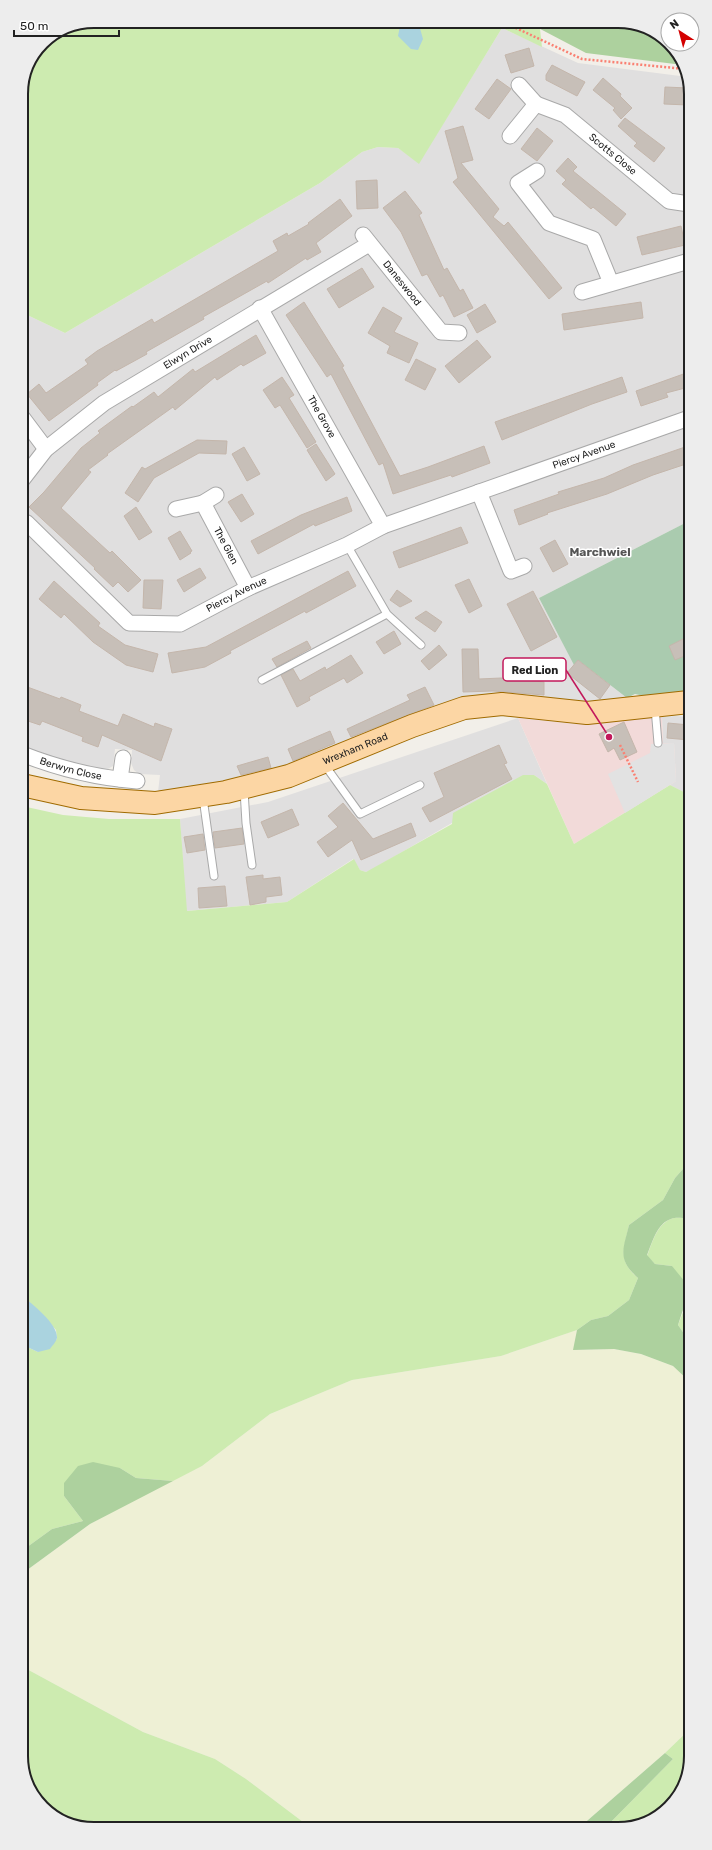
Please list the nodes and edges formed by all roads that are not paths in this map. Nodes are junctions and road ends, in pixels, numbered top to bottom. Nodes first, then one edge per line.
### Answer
1 (519, 85) dead end
2 (536, 104) junction
3 (510, 136) dead end
4 (537, 171) dead end
5 (684, 203) edge
6 (366, 239) joint
7 (684, 262) edge
8 (611, 283) junction
9 (582, 292) dead end
10 (260, 308) junction
11 (459, 333) dead end
12 (684, 420) edge
13 (28, 425) edge
14 (46, 449) junction
15 (28, 472) edge
16 (479, 492) junction
17 (216, 495) dead end
18 (203, 503) junction
19 (176, 509) dead end
20 (28, 524) edge
21 (383, 526) junction
22 (347, 545) junction
23 (524, 566) dead end
24 (248, 588) junction
25 (386, 614) junction
26 (421, 645) dead end
27 (262, 680) dead end
28 (684, 703) edge
29 (655, 706) junction
30 (658, 743) dead end
31 (28, 756) edge
32 (123, 758) dead end
33 (323, 762) junction
34 (120, 779) junction
35 (137, 781) dead end
36 (420, 784) dead end
37 (28, 786) edge
38 (243, 788) junction
39 (203, 796) junction
40 (252, 865) dead end
41 (214, 876) dead end

1 - 2 street, Scotts Close
2 - 3 street
2 - 5 street, Scotts Close
4 - 8 street
6 - 10 street, Elwyn Drive
6 - 11 street, Daneswood
7 - 8 street
8 - 9 street
10 - 14 street, Elwyn Drive
10 - 21 street, The Grove
12 - 16 street, Piercy Avenue
13 - 14 street
14 - 15 street, Elwyn Drive
16 - 21 street, Piercy Avenue
16 - 23 street
17 - 18 street
18 - 19 street
18 - 24 street, The Glen
20 - 24 street, Piercy Avenue
21 - 22 street, Piercy Avenue
22 - 24 street, Piercy Avenue
22 - 25 lane
25 - 26 lane
25 - 27 lane
28 - 29 main road, Wrexham Road
29 - 30 lane
29 - 33 main road, Wrexham Road
31 - 34 street, Berwyn Close
32 - 34 street
33 - 36 lane
33 - 38 main road, Wrexham Road
34 - 35 street, Berwyn Close
37 - 39 main road, Wrexham Road
38 - 39 main road, Wrexham Road
38 - 40 lane
39 - 41 lane

